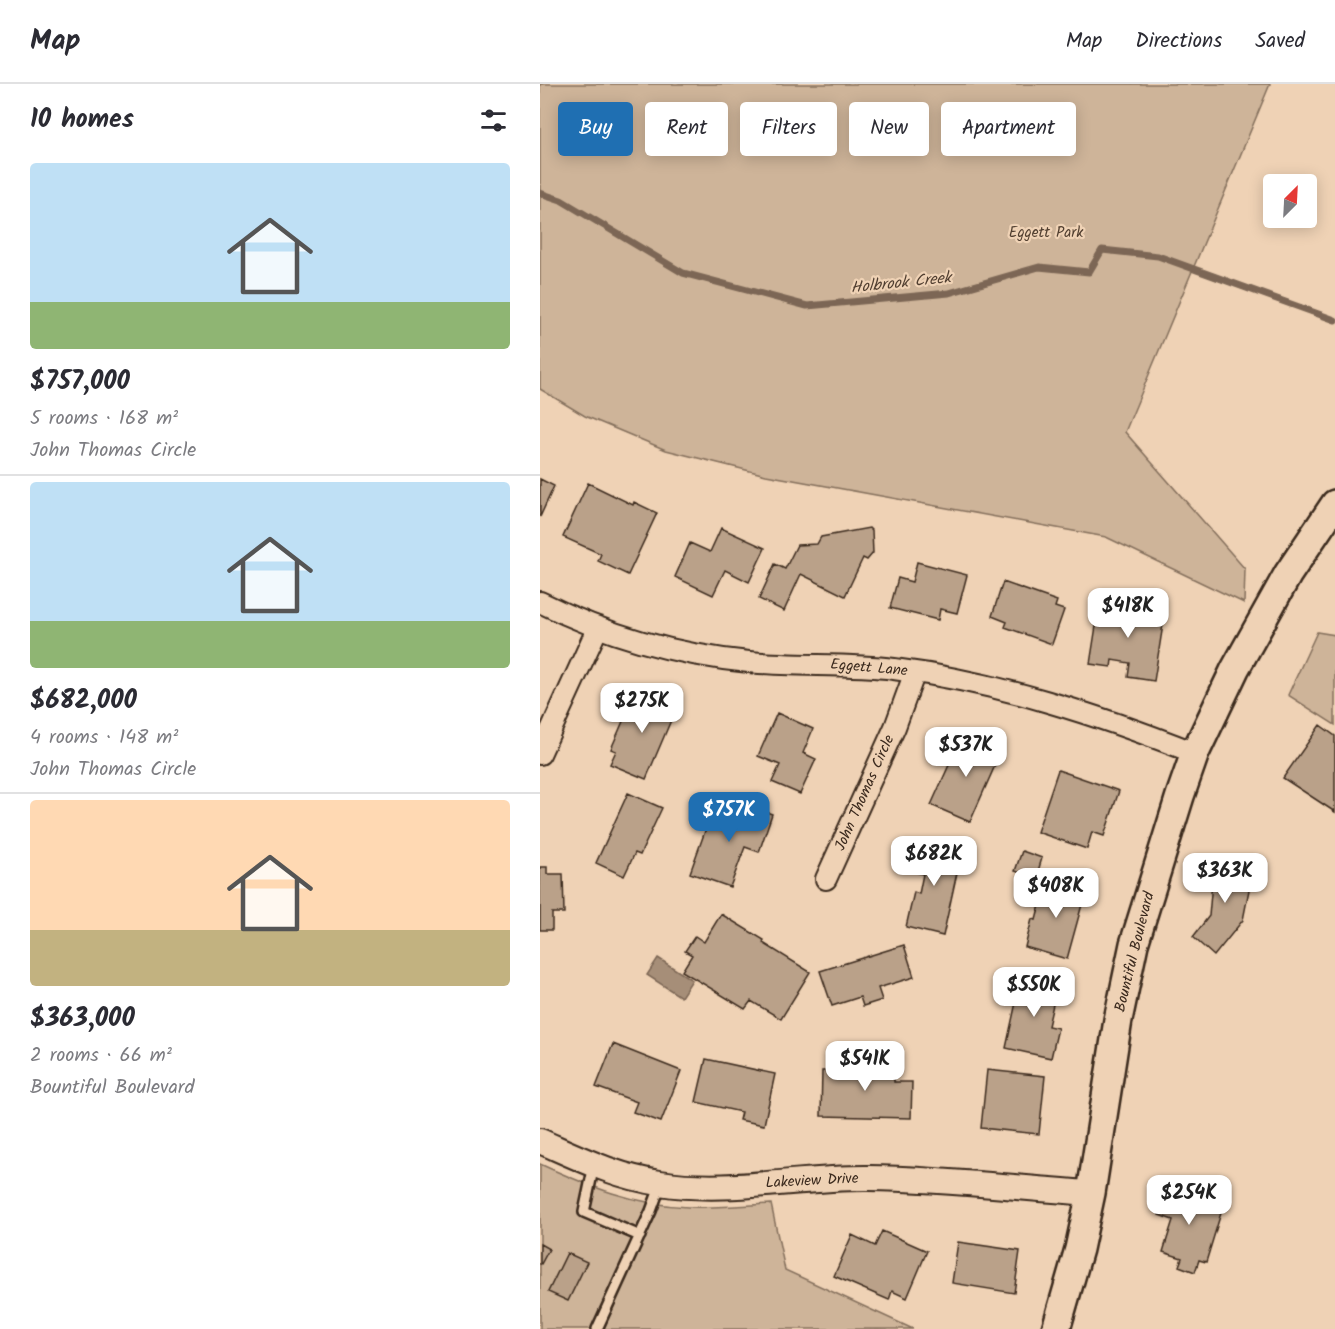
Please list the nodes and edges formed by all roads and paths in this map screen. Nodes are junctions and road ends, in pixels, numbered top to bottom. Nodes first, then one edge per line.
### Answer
1 (1335, 504) edge
2 (540, 602) edge
3 (598, 627) junction
4 (915, 672) junction
5 (1195, 753) junction
6 (540, 754) edge
7 (826, 879) dead end
8 (540, 1141) edge
9 (594, 1165) junction
10 (661, 1184) junction
11 (1091, 1193) junction
12 (640, 1236) junction
13 (597, 1329) edge
14 (1056, 1329) edge

1 - 5 main road, Bountiful Boulevard
2 - 3 street, Eggett Lane
3 - 4 street, Eggett Lane
3 - 6 street
4 - 5 street, Eggett Lane
4 - 7 street, John Thomas Circle
5 - 11 main road, Bountiful Boulevard
8 - 9 street, Lakeview Drive
9 - 10 street, Lakeview Drive
9 - 12 lane
10 - 11 street, Lakeview Drive
10 - 12 lane
11 - 14 main road, Bountiful Boulevard
12 - 13 lane

